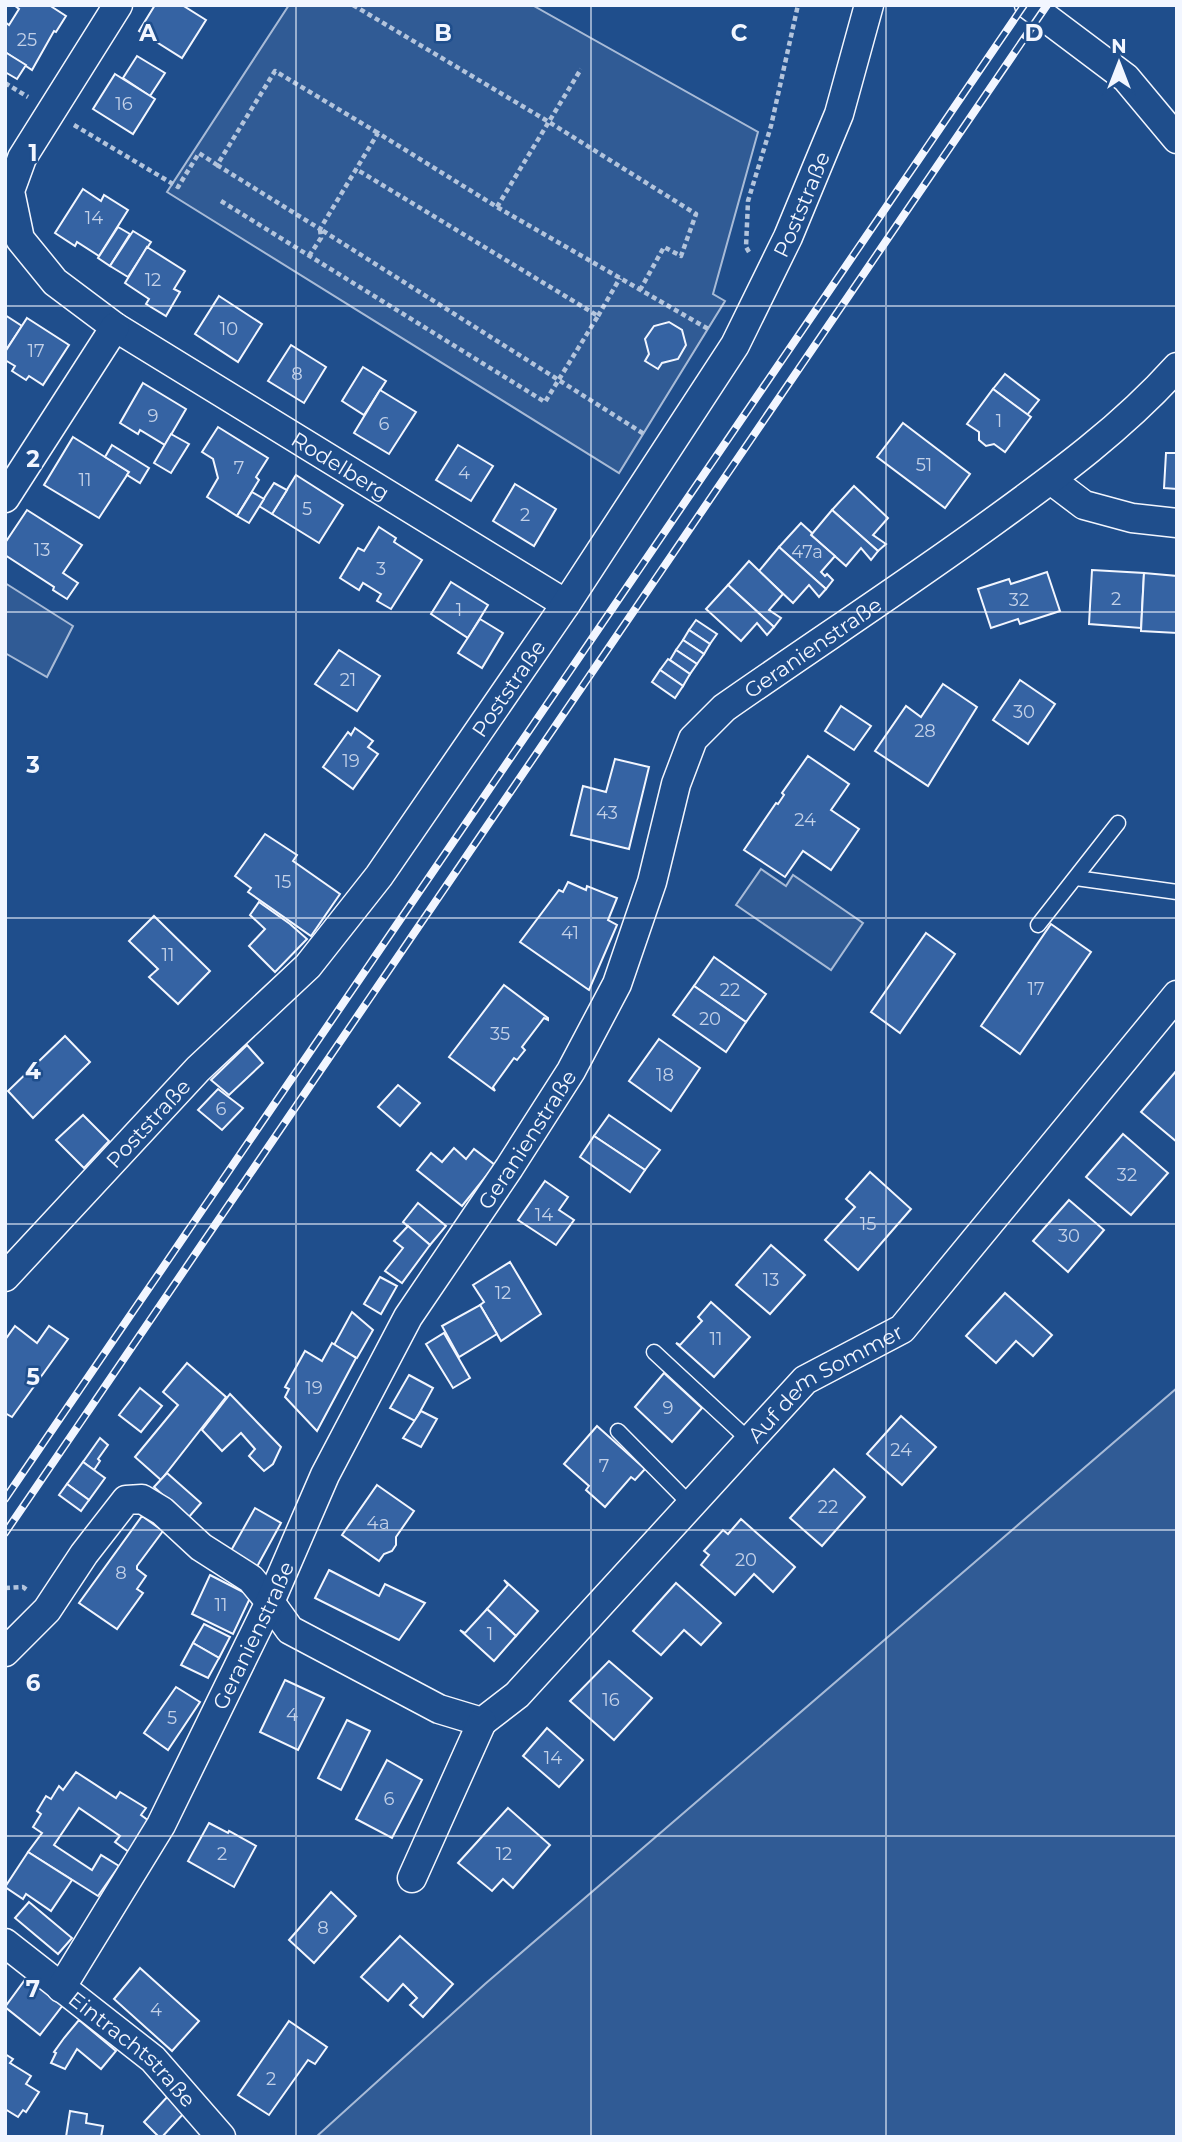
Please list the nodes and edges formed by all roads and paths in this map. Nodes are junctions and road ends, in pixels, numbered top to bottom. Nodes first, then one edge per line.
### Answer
1 (118, 5) edge
2 (353, 5) edge
3 (798, 5) edge
4 (869, 5) edge
5 (1029, 5) edge
6 (581, 69) dead end
7 (51, 111) junction
8 (549, 122) junction
9 (378, 133) junction
10 (1177, 139) edge
11 (217, 164) junction
12 (356, 169) junction
13 (221, 201) dead end
14 (497, 207) junction
15 (320, 229) junction
16 (309, 256) junction
17 (620, 278) junction
18 (768, 279) junction
19 (640, 290) junction
20 (598, 316) junction
21 (115, 327) junction
22 (735, 345) junction
23 (1177, 368) edge
24 (558, 379) junction
25 (668, 450) junction
26 (1051, 480) junction
27 (5, 498) edge
28 (1177, 523) edge
29 (566, 604) junction
30 (1118, 823) dead end
31 (1076, 878) junction
32 (1177, 892) edge
33 (1038, 925) dead end
34 (1177, 995) edge
35 (5, 1277) edge
36 (654, 1353) dead end
37 (618, 1431) dead end
38 (750, 1441) junction
39 (691, 1505) junction
40 (23, 1587) dead end
41 (5, 1588) edge
42 (270, 1602) junction
43 (5, 1652) edge
44 (482, 1722) junction
45 (412, 1878) dead end
46 (5, 1943) edge
47 (61, 1988) junction
48 (221, 2137) edge

1 - 7 street, Rodelberg
2 - 8 path
3 - 18 path
4 - 18 street, Poststraße
5 - 10 street
6 - 8 path
7 - 11 path
7 - 21 street, Rodelberg
8 - 14 path
8 - 19 path
9 - 11 path
9 - 12 path
9 - 14 path
11 - 15 path
12 - 15 path
12 - 20 path
13 - 16 path
14 - 17 path
15 - 16 path
15 - 24 path
16 - 24 path
17 - 19 path
17 - 20 path
18 - 22 street, Poststraße
19 - 22 path
20 - 24 path
21 - 27 street
21 - 29 street, Rodelberg
22 - 25 street, Poststraße
23 - 26 street, Geranienstraße
24 - 25 path
25 - 29 street, Poststraße
26 - 28 street
26 - 42 street, Geranienstraße
29 - 35 street, Poststraße
30 - 31 lane
31 - 32 lane
31 - 33 lane
34 - 38 street, Auf dem Sommer
36 - 38 lane
37 - 39 lane
38 - 39 street, Auf dem Sommer
39 - 44 street, Auf dem Sommer
40 - 41 path
42 - 43 street
42 - 44 street
42 - 47 street, Geranienstraße
44 - 45 street, Auf dem Sommer
46 - 47 street, Eintrachtstraße
47 - 48 street, Eintrachtstraße

